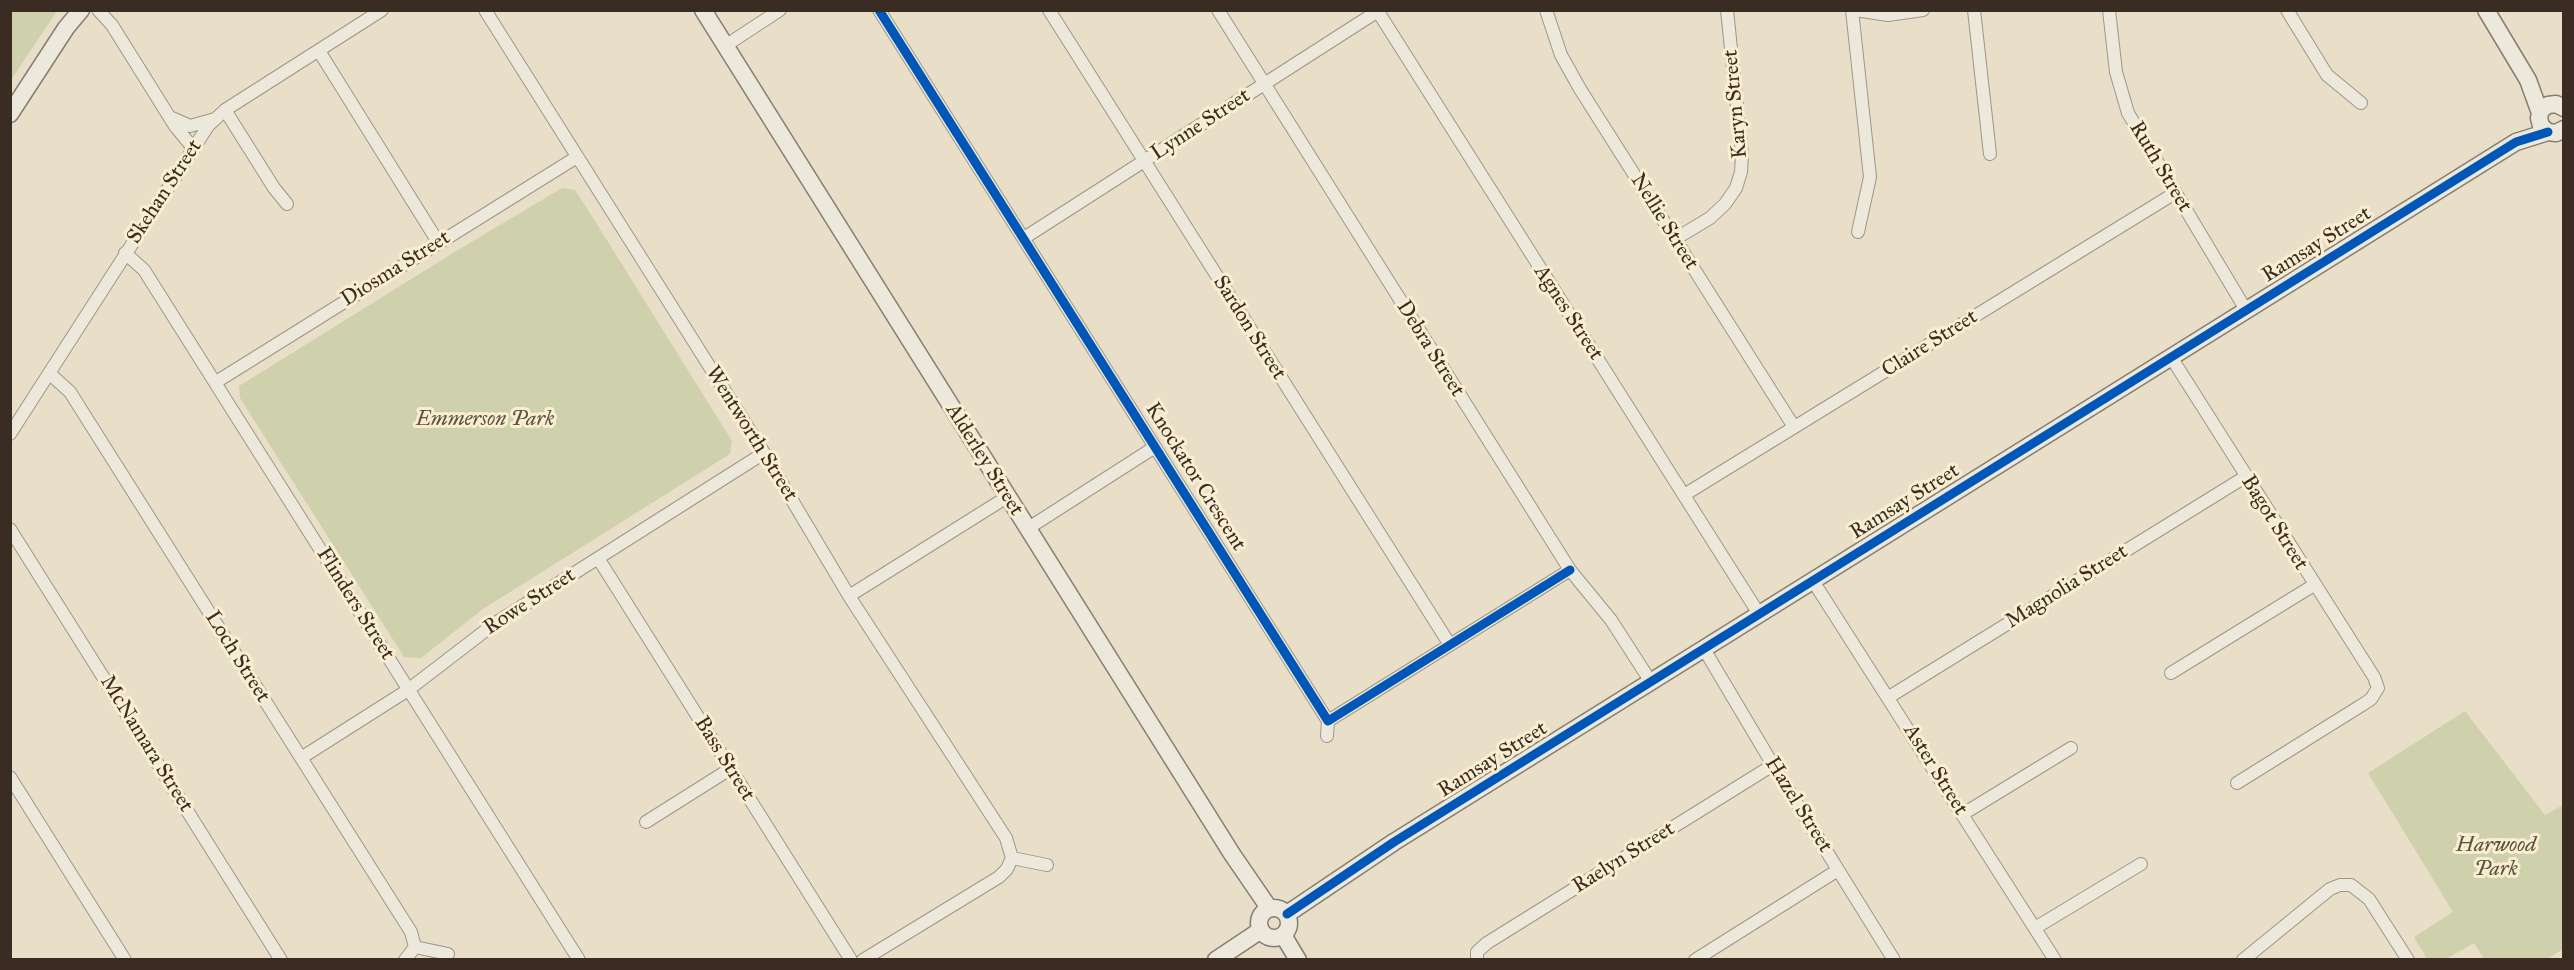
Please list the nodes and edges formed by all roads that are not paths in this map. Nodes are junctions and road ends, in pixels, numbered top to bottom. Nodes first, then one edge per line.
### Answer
1 (81, 10) edge
2 (98, 10) edge
3 (382, 10) edge
4 (485, 10) edge
5 (703, 10) edge
6 (780, 10) edge
7 (879, 10) edge
8 (1049, 10) edge
9 (1218, 10) edge
10 (1546, 10) edge
11 (1726, 10) edge
12 (1854, 10) edge
13 (1923, 10) edge
14 (1974, 10) edge
15 (2109, 10) edge
16 (2287, 10) edge
17 (2486, 10) edge
18 (1377, 11) edge
19 (725, 46) junction
20 (319, 51) junction
21 (1264, 84) junction
22 (2361, 103) dead end
23 (10, 114) edge
24 (220, 115) junction
25 (169, 116) junction
26 (2555, 119) edge
27 (194, 148) junction
28 (1990, 154) dead end
29 (576, 157) junction
30 (1144, 162) junction
31 (2175, 193) junction
32 (287, 204) dead end
33 (1858, 232) dead end
34 (1024, 238) junction
35 (1675, 239) junction
36 (438, 242) junction
37 (125, 253) junction
38 (2246, 310) junction
39 (2171, 357) junction
40 (49, 373) junction
41 (216, 382) junction
42 (1794, 427) junction
43 (10, 434) edge
44 (1155, 447) junction
45 (764, 453) junction
46 (2245, 477) junction
47 (1684, 495) junction
48 (1007, 497) junction
49 (10, 529) edge
50 (1027, 529) junction
51 (598, 558) junction
52 (1570, 570) junction
53 (1813, 581) junction
54 (2314, 585) junction
55 (849, 596) junction
56 (1759, 614) junction
57 (1450, 645) junction
58 (1704, 649) junction
59 (2170, 673) dead end
60 (1651, 682) junction
61 (408, 690) junction
62 (1888, 697) junction
63 (1328, 721) junction
64 (1327, 736) dead end
65 (2071, 748) dead end
66 (301, 758) junction
67 (1773, 765) junction
68 (730, 769) junction
69 (10, 777) edge
70 (2237, 783) dead end
71 (1963, 814) junction
72 (646, 822) dead end
73 (1012, 858) junction
74 (2140, 864) dead end
75 (1047, 865) dead end
76 (1838, 870) junction
77 (1269, 908) junction
78 (1287, 914) junction
79 (2035, 928) junction
80 (1261, 930) junction
81 (1283, 935) junction
82 (415, 947) junction
83 (448, 954) dead end
84 (1477, 956) edge
85 (125, 960) edge
86 (281, 960) edge
87 (405, 960) edge
88 (579, 960) edge
89 (851, 960) edge
90 (863, 960) edge
91 (1216, 960) edge
92 (1298, 960) edge
93 (1695, 960) edge
94 (1894, 960) edge
95 (2055, 960) edge
96 (2243, 960) edge
97 (2408, 960) edge

1 - 23 street
2 - 25 street
3 - 20 street, Skehan Street
4 - 29 street, Wentworth Street
5 - 19 street, Alderley Street
6 - 19 street
7 - 34 street, Knockator Crescent
8 - 30 street, Sardon Street
9 - 21 street, Debra Street
10 - 35 street, Nellie Street
11 - 35 street, Karyn Street
12 - 13 street
12 - 33 street
14 - 28 street
15 - 31 street, Ruth Street
16 - 22 street
17 - 26 street
18 - 21 street, Lynne Street
18 - 47 street, Agnes Street
19 - 48 street, Alderley Street
20 - 24 street, Skehan Street
20 - 36 street
21 - 30 street, Lynne Street
21 - 52 street, Debra Street
24 - 25 street
24 - 27 street, Skehan Street
24 - 32 street
25 - 27 street
26 - 38 street, Ramsay Street
27 - 37 street, Skehan Street
29 - 36 street, Diosma Street
29 - 45 street, Wentworth Street
30 - 34 street, Lynne Street
30 - 57 street, Sardon Street
31 - 38 street, Ruth Street
31 - 42 street, Claire Street
34 - 44 street, Knockator Crescent
35 - 42 street, Nellie Street
36 - 41 street, Diosma Street
37 - 40 street, Skehan Street
37 - 41 street, Flinders Street
38 - 39 street, Ramsay Street
39 - 46 street, Bagot Street
39 - 53 street, Ramsay Street
40 - 43 street, Skehan Street
40 - 66 street, Loch Street
41 - 61 street, Flinders Street
42 - 47 street, Claire Street
44 - 50 street, Knockator Crescent
44 - 63 street, Knockator Crescent
45 - 51 street, Rowe Street
45 - 55 street, Wentworth Street
46 - 54 street, Bagot Street
46 - 62 street, Magnolia Street
47 - 56 street, Agnes Street
48 - 50 street, Alderley Street
48 - 55 street
49 - 86 street, McNamara Street
50 - 77 street, Alderley Street
51 - 61 street, Rowe Street
51 - 68 street, Bass Street
52 - 57 street
52 - 60 street, Debra Street
53 - 56 street, Ramsay Street
53 - 62 street, Aster Street
54 - 59 street
54 - 70 street, Bagot Street
55 - 73 street, Wentworth Street
56 - 58 street, Ramsay Street
57 - 63 street
58 - 60 street, Ramsay Street
58 - 67 street, Hazel Street
60 - 78 street, Ramsay Street
61 - 66 street, Rowe Street
61 - 88 street, Flinders Street
62 - 71 street, Aster Street
63 - 64 street
65 - 71 street
66 - 82 street, Loch Street
67 - 76 street, Hazel Street
67 - 84 street, Raelyn Street
68 - 72 street
68 - 89 street, Bass Street
69 - 85 street
71 - 79 street, Aster Street
73 - 75 street
73 - 90 street
74 - 79 street
76 - 93 street
76 - 94 street, Hazel Street
77 - 78 street
77 - 80 street
78 - 81 street
79 - 95 street, Aster Street
80 - 81 street
80 - 91 street
81 - 92 street
82 - 83 street
82 - 87 street
96 - 97 street

